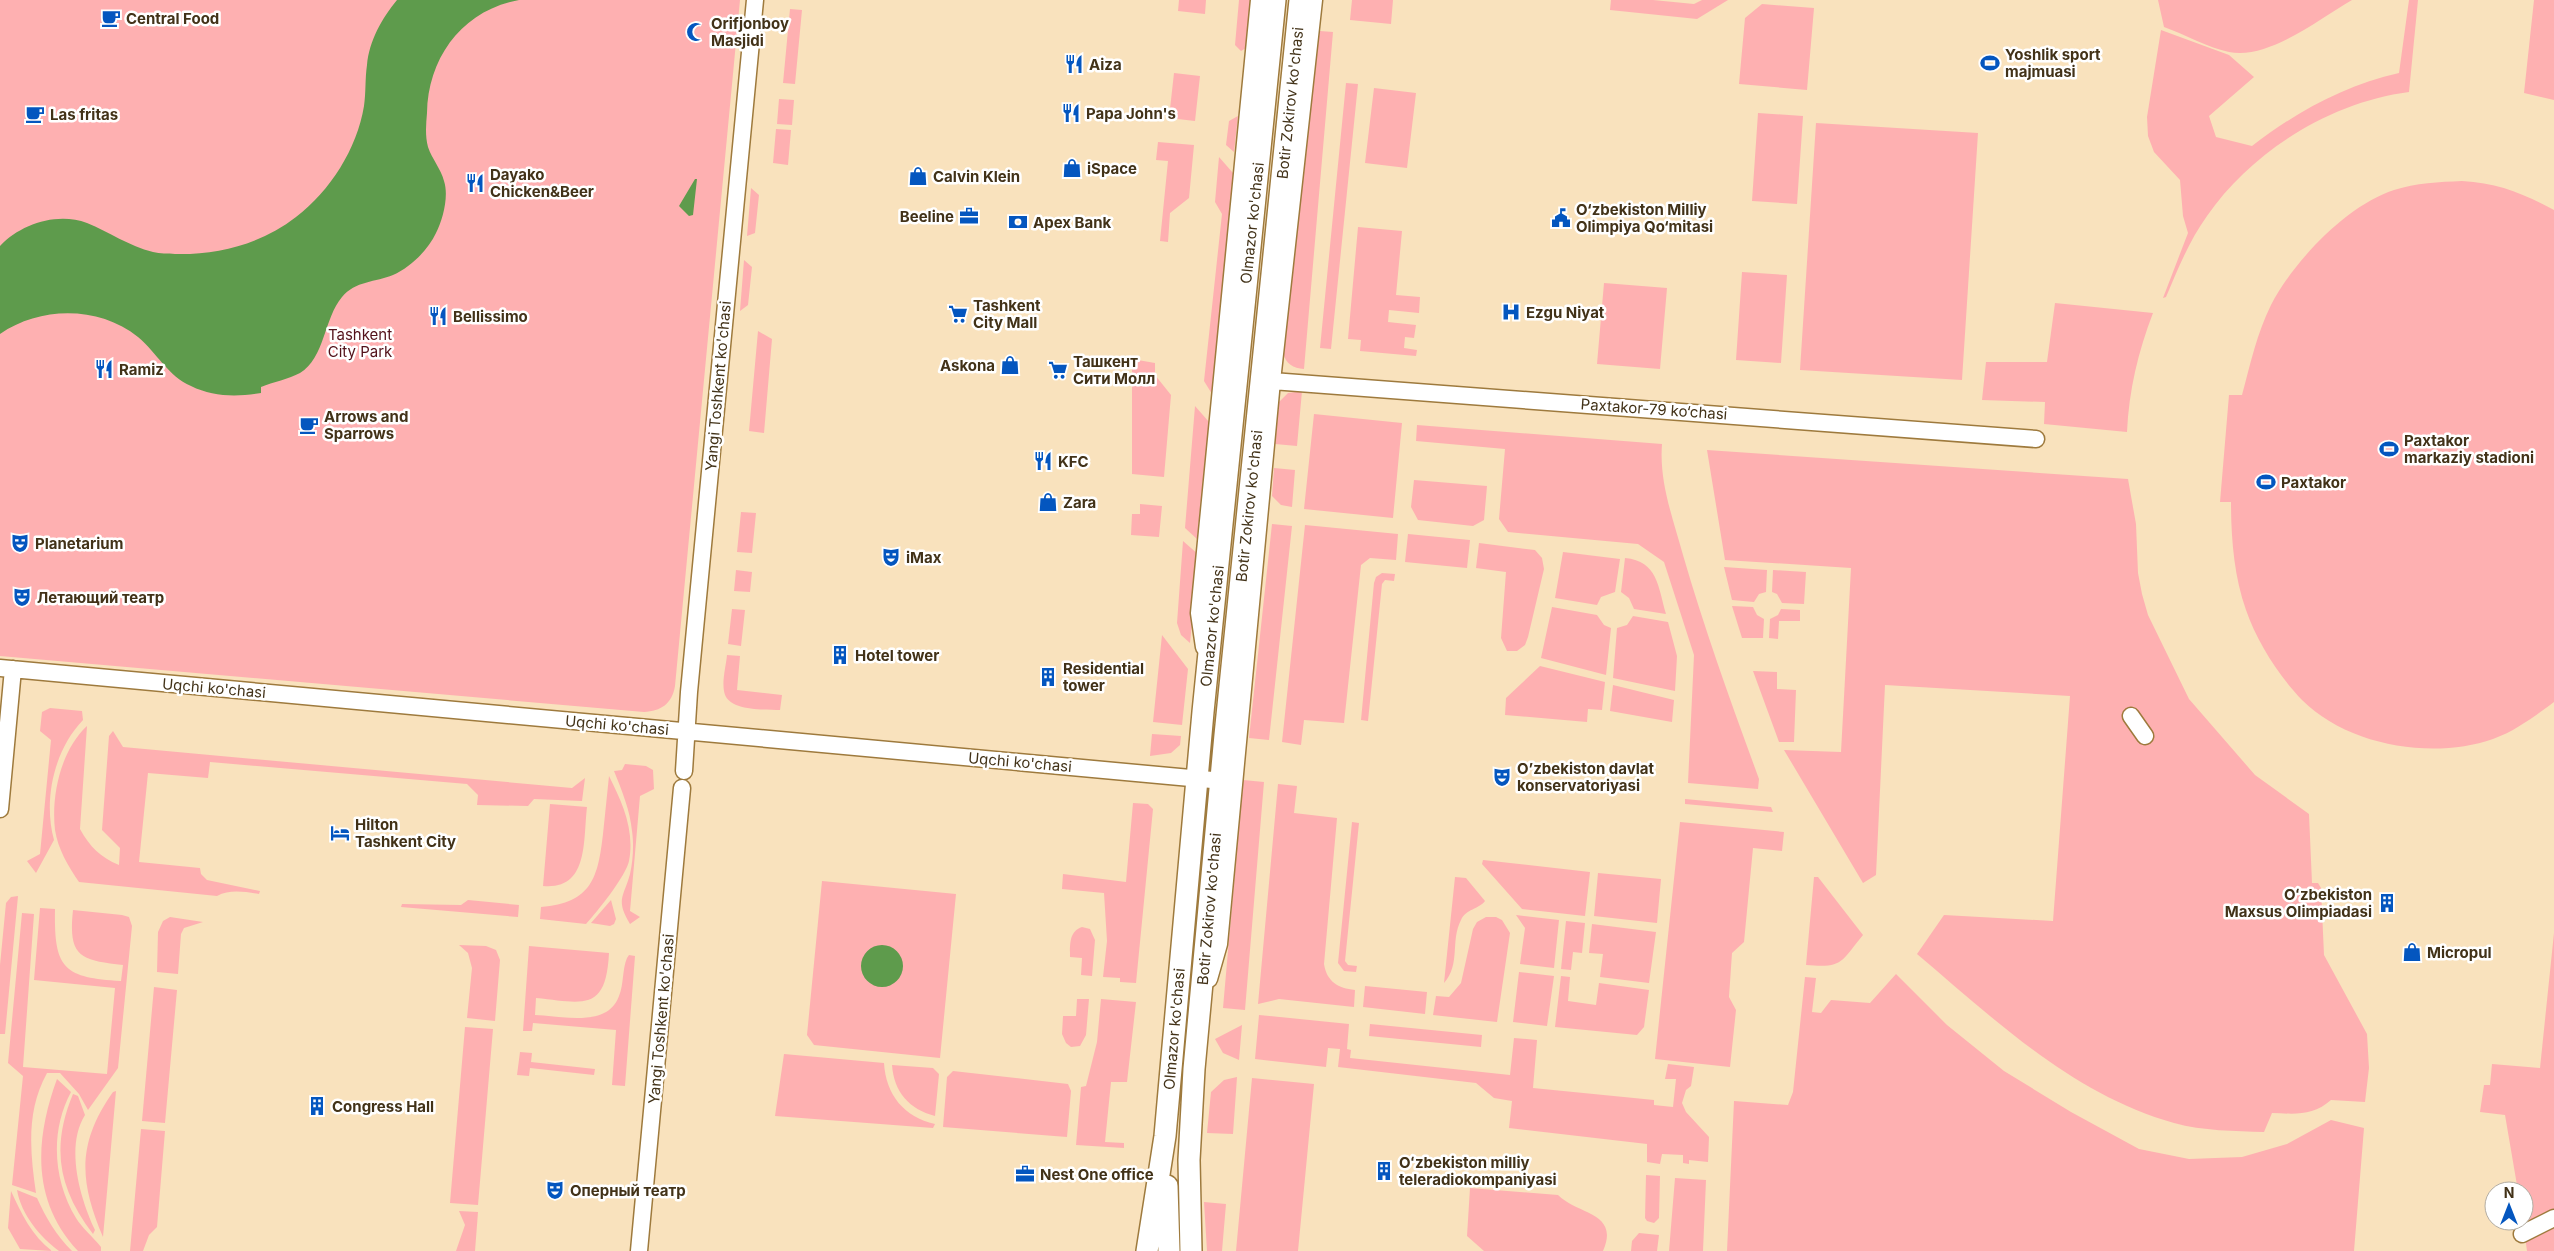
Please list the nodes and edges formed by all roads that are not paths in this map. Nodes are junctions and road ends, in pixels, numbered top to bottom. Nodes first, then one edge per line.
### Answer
1 (755, 0) edge
2 (1259, 0) edge
3 (1275, 0) edge
4 (1300, 0) edge
5 (1314, 0) edge
6 (1272, 381) junction
7 (2036, 439) dead end
8 (6, 669) edge
9 (1208, 673) junction
10 (2131, 716) dead end
11 (688, 731) junction
12 (2144, 736) dead end
13 (1197, 778) junction
14 (1228, 781) junction
15 (0, 809) edge
16 (1164, 1136) junction
17 (2554, 1218) edge
18 (2522, 1234) dead end
19 (639, 1251) edge
20 (1147, 1251) edge
21 (1169, 1251) edge
22 (1192, 1251) edge

1 - 11 street, Yangi Toshkent ko'chasi
2 - 9 street
3 - 9 main road, Olmazor ko'chasi
4 - 14 main road, Botir Zokirov ko'chasi
5 - 6 street
6 - 7 street, Paxtakor-79 ko‘chasi
6 - 14 street
8 - 11 street, Uqchi ko'chasi
8 - 15 street
9 - 13 main road, Olmazor ko'chasi
10 - 12 street
11 - 13 street, Uqchi ko'chasi
11 - 19 street, Yangi Toshkent ko'chasi
13 - 14 street, Uqchi ko'chasi
13 - 16 main road, Olmazor ko'chasi
14 - 22 main road, Botir Zokirov ko'chasi
16 - 20 main road, Olmazor ko'chasi
16 - 21 main road
17 - 18 street

